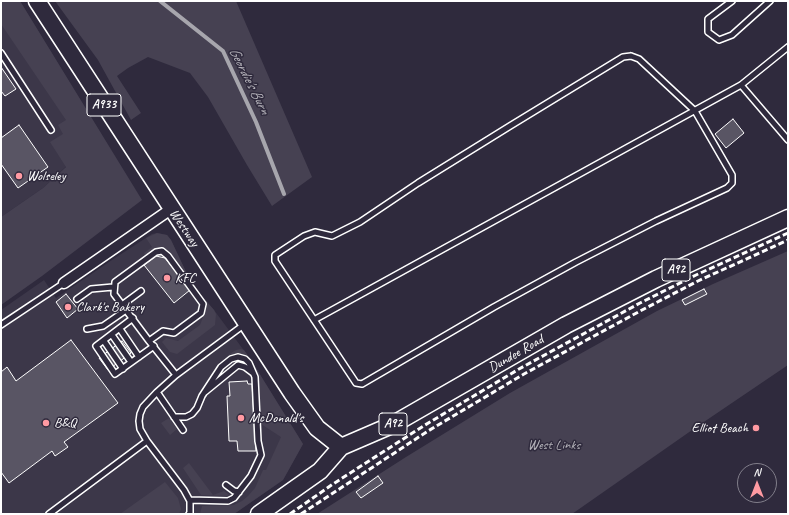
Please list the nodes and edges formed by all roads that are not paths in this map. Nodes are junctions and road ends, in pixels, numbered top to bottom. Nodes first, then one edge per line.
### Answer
1 (37, 1) edge
2 (732, 1) edge
3 (770, 1) edge
4 (788, 47) edge
5 (1, 53) edge
6 (741, 85) junction
7 (695, 111) junction
8 (51, 130) dead end
9 (788, 140) edge
10 (171, 209) junction
11 (788, 218) edge
12 (64, 283) joint
13 (114, 284) junction
14 (141, 291) dead end
15 (77, 299) dead end
16 (122, 305) junction
17 (126, 310) junction
18 (133, 318) junction
19 (314, 320) junction
20 (247, 322) junction
21 (1, 325) edge
22 (120, 328) junction
23 (87, 329) dead end
24 (112, 335) junction
25 (104, 341) junction
26 (149, 341) junction
27 (154, 346) junction
28 (139, 357) junction
29 (132, 362) junction
30 (123, 368) junction
31 (255, 374) junction
32 (176, 375) junction
33 (157, 392) junction
34 (203, 394) junction
35 (174, 417) junction
36 (186, 417) junction
37 (147, 441) junction
38 (341, 447) junction
39 (226, 485) dead end
40 (239, 492) junction
41 (190, 500) junction
42 (49, 514) edge
43 (189, 514) edge
44 (259, 514) edge

1 - 10 main road, Westway / A933
2 - 3 lane
4 - 6 lane
5 - 8 lane
6 - 7 lane
6 - 9 lane
7 - 19 lane
7 - 19 lane
7 - 19 lane
10 - 12 street
10 - 20 main road, Westway / A933
11 - 38 main road, Dundee Road / A92
12 - 21 lane
13 - 15 lane
13 - 16 lane
13 - 26 lane
14 - 16 lane
16 - 17 lane
17 - 18 lane
17 - 23 lane
18 - 22 lane
18 - 26 lane
20 - 32 lane
20 - 38 main road, Westway / A933
22 - 24 lane
22 - 28 lane
24 - 25 lane
24 - 29 lane
25 - 30 lane
25 - 30 lane
26 - 27 lane
27 - 28 lane
27 - 32 lane
28 - 29 lane
29 - 30 lane
31 - 34 lane
31 - 34 lane
31 - 40 lane
32 - 33 lane
33 - 35 lane
33 - 37 lane
34 - 36 lane
35 - 36 lane
35 - 36 lane
37 - 41 lane
37 - 42 lane
38 - 44 main road, Dundee Road / A92
39 - 40 lane
40 - 41 lane
41 - 43 lane

